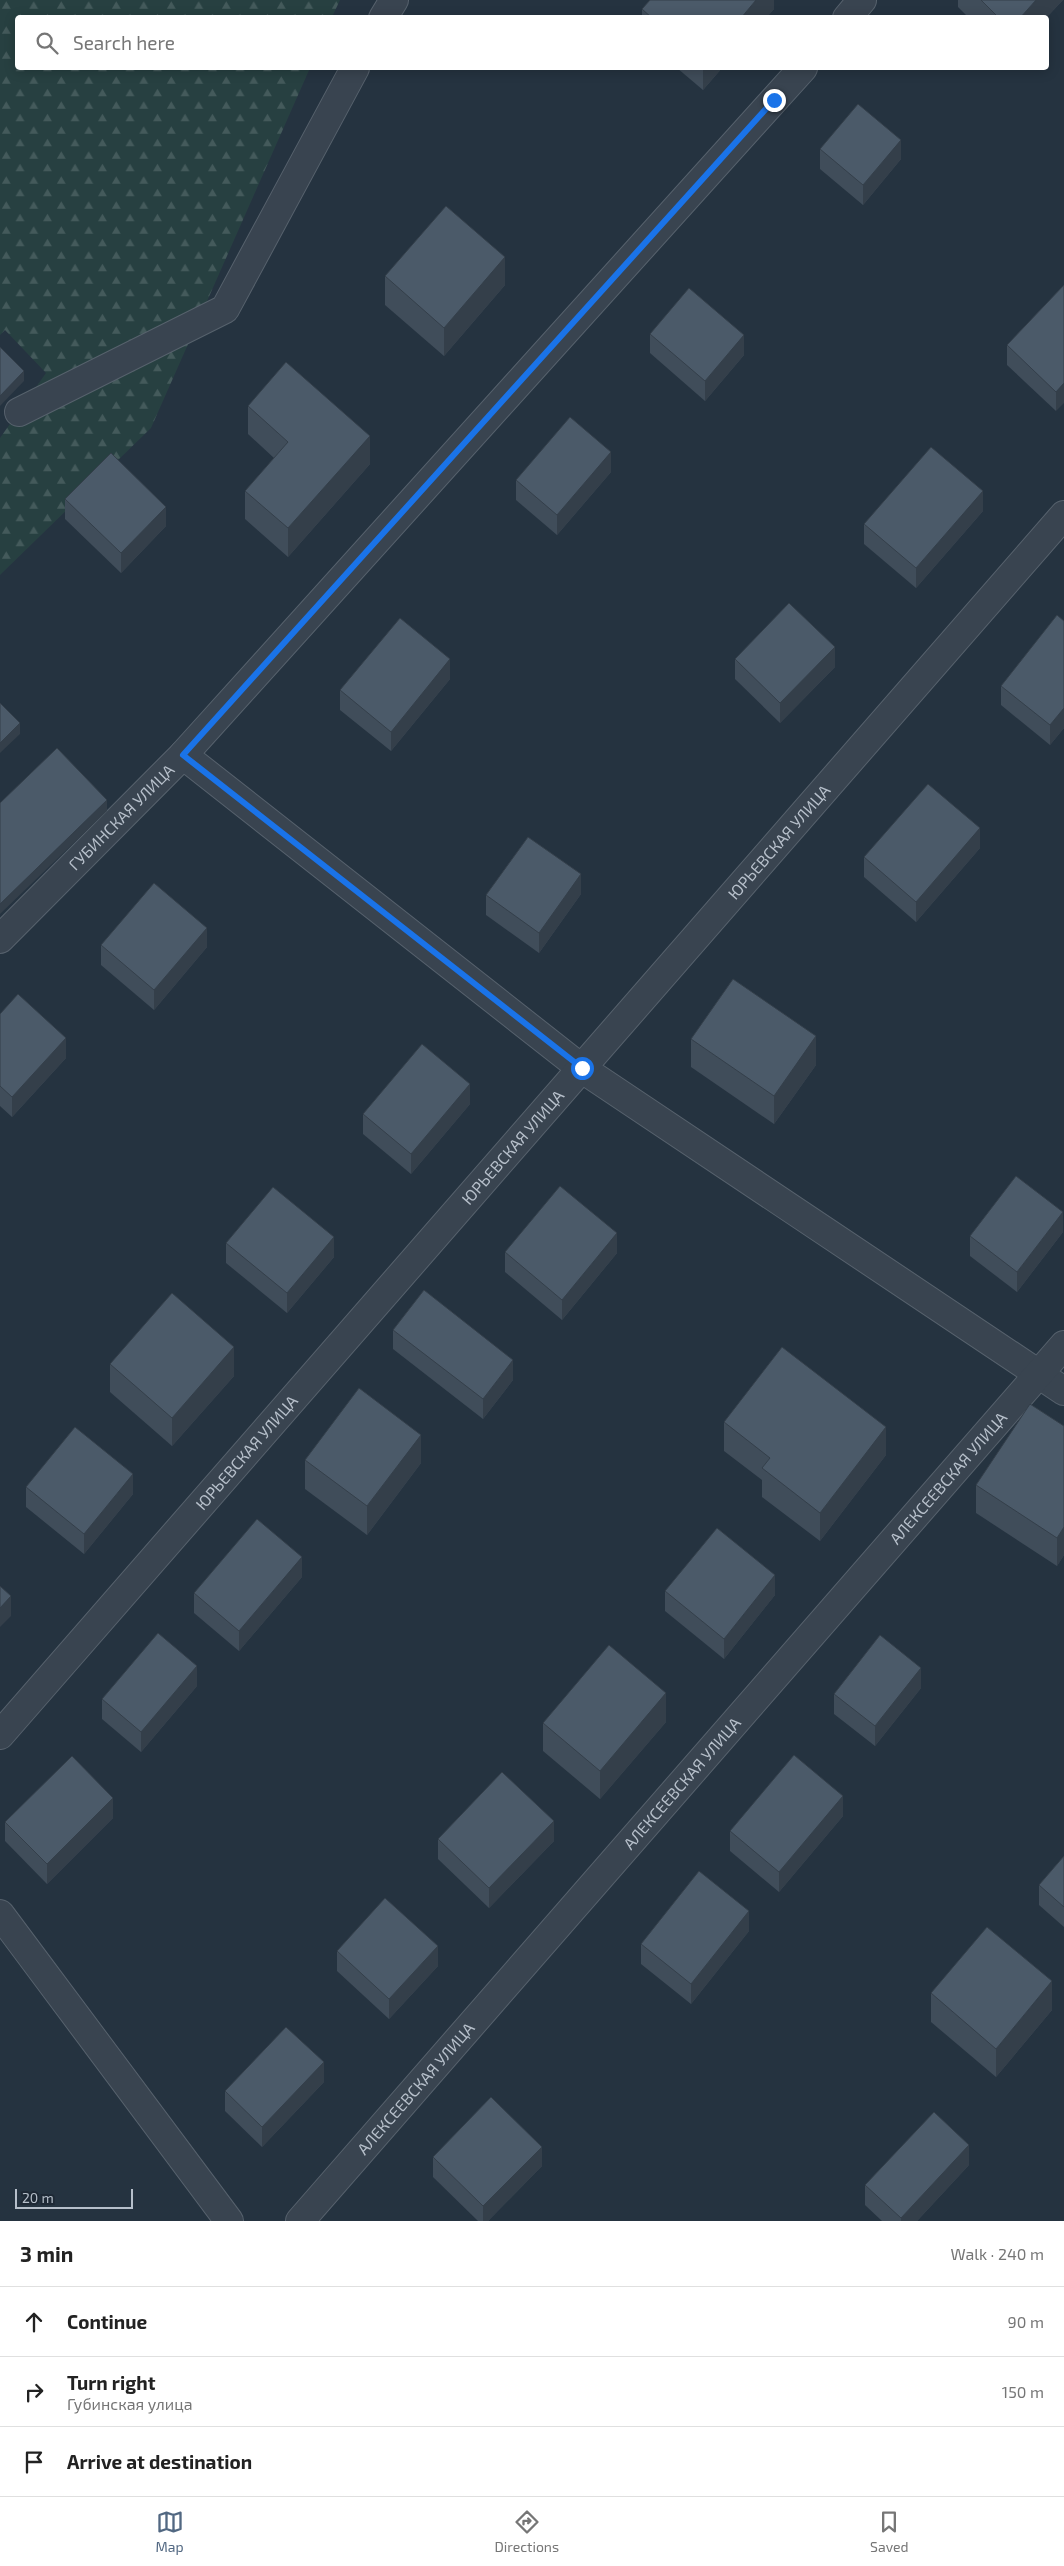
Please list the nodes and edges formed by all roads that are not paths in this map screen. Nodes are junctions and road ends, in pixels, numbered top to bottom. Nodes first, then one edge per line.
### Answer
1 (394, 0) edge
2 (862, 0) edge
3 (385, 15) edge
4 (850, 15) edge
5 (354, 70) edge
6 (801, 70) edge
7 (19, 412) dead end
8 (1064, 515) edge
9 (183, 755) junction
10 (0, 939) edge
11 (582, 1068) junction
12 (1064, 1345) edge
13 (1039, 1373) junction
14 (1064, 1391) edge
15 (0, 1735) edge
16 (0, 1914) edge
17 (228, 2221) edge
18 (300, 2221) edge

1 - 3 street
2 - 4 street
5 - 7 street
6 - 9 street, ГУБИНСКАЯ УЛИЦА
8 - 11 street, ЮРЬЕВСКАЯ УЛИЦА
9 - 10 street, ГУБИНСКАЯ УЛИЦА
9 - 11 street
11 - 13 street
11 - 15 street, ЮРЬЕВСКАЯ УЛИЦА
12 - 13 street, АЛЕКСЕЕВСКАЯ УЛИЦА
13 - 14 street
13 - 18 street, АЛЕКСЕЕВСКАЯ УЛИЦА
16 - 17 street

